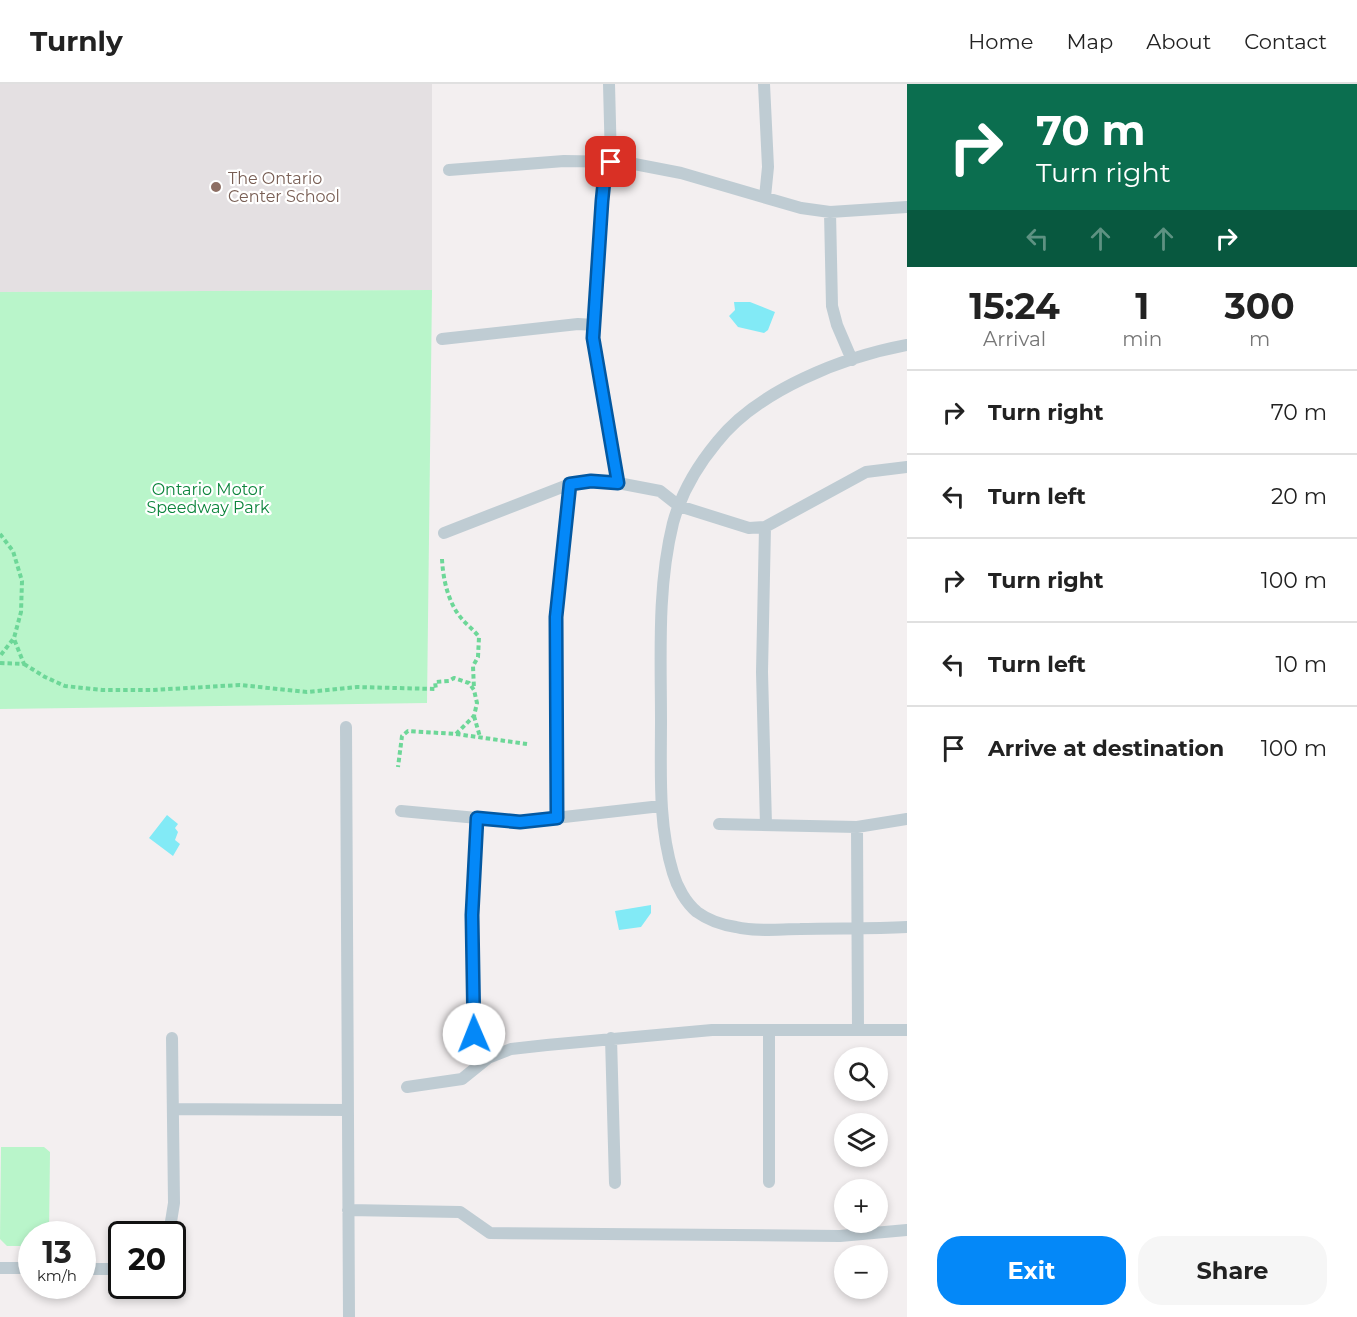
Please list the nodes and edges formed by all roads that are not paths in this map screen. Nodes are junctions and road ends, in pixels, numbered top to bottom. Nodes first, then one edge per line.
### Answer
1 (609, 84) edge
2 (764, 84) edge
3 (611, 162) junction
4 (448, 170) dead end
5 (765, 197) junction
6 (907, 207) edge
7 (830, 212) junction
8 (594, 325) junction
9 (442, 339) dead end
10 (907, 345) edge
11 (852, 360) junction
12 (907, 467) edge
13 (618, 483) junction
14 (570, 484) junction
15 (679, 506) junction
16 (765, 527) junction
17 (444, 533) dead end
18 (346, 728) dead end
19 (661, 806) junction
20 (401, 811) dead end
21 (477, 818) junction
22 (557, 818) junction
23 (907, 819) edge
24 (719, 824) dead end
25 (766, 825) junction
26 (856, 827) junction
27 (907, 927) edge
28 (858, 928) junction
29 (769, 1030) junction
30 (858, 1030) junction
31 (907, 1030) edge
32 (172, 1038) dead end
33 (611, 1038) junction
34 (488, 1058) junction
35 (407, 1087) dead end
36 (172, 1109) junction
37 (348, 1110) junction
38 (769, 1182) dead end
39 (615, 1183) dead end
40 (348, 1210) junction
41 (171, 1221) edge
42 (907, 1230) edge
43 (0, 1268) edge
44 (18, 1268) edge
45 (349, 1317) edge

1 - 3 lane
2 - 5 lane
3 - 4 lane
3 - 5 lane
3 - 8 lane
5 - 7 lane
6 - 7 lane
7 - 11 lane
8 - 9 lane
8 - 13 lane
10 - 11 lane
11 - 15 lane
12 - 16 lane
13 - 14 lane
13 - 15 lane
14 - 17 lane
14 - 22 lane
15 - 16 lane
15 - 19 lane
16 - 25 lane
18 - 37 lane
19 - 22 lane
19 - 28 lane
20 - 21 lane
21 - 22 lane
21 - 34 lane
23 - 26 lane
24 - 25 lane
25 - 26 lane
26 - 28 lane
27 - 28 lane
28 - 30 lane
29 - 30 lane
29 - 33 lane
29 - 38 lane
30 - 31 lane
32 - 36 lane
33 - 34 lane
33 - 39 lane
34 - 35 lane
36 - 37 lane
36 - 41 lane
37 - 40 lane
40 - 42 lane
40 - 45 lane
43 - 44 lane

